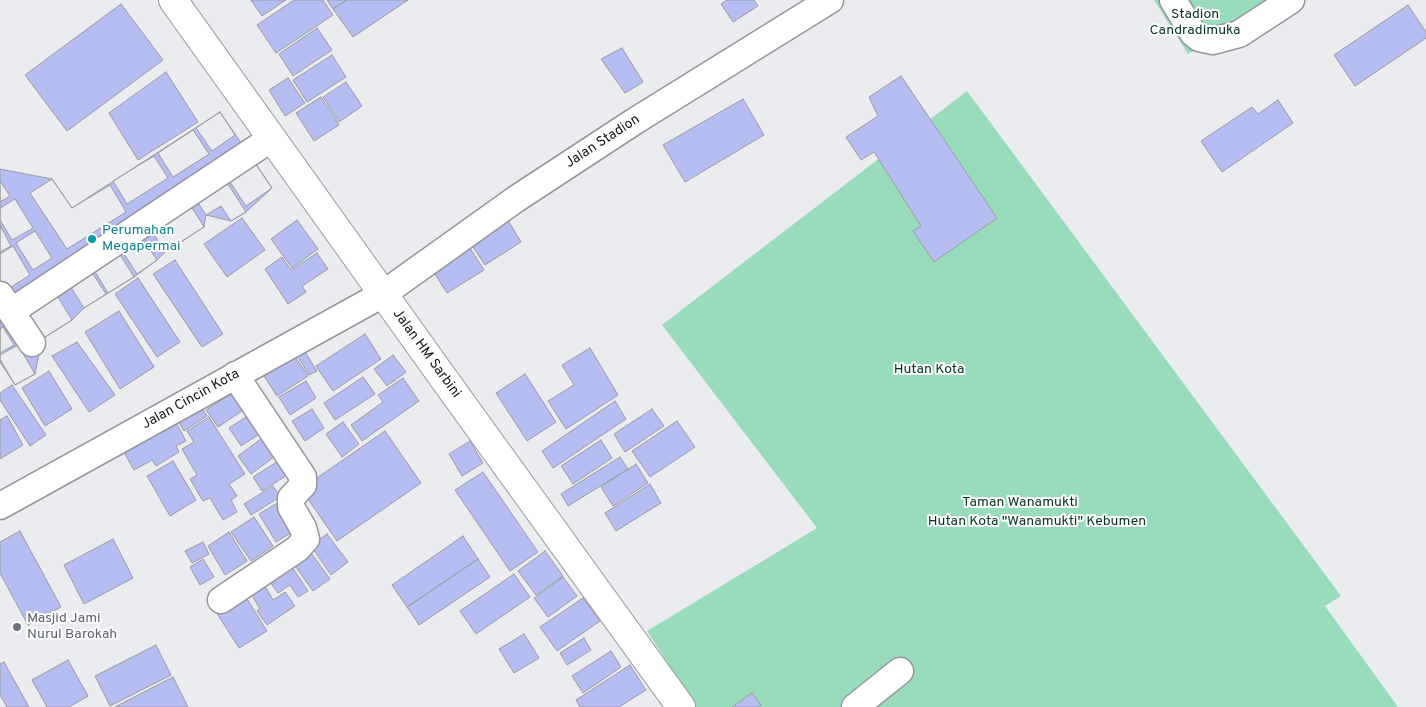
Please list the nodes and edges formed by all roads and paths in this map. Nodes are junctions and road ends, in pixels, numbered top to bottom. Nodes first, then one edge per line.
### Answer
1 (173, 0) edge
2 (830, 0) edge
3 (1172, 0) edge
4 (1291, 0) edge
5 (272, 138) junction
6 (383, 294) junction
7 (6, 303) edge
8 (32, 343) dead end
9 (235, 375) junction
10 (0, 506) edge
11 (221, 600) dead end
12 (900, 672) dead end
13 (681, 707) edge
14 (855, 707) edge

1 - 5 main road, Jalan HM Sarbini
2 - 6 street, Jalan Stadion
3 - 4 street
5 - 6 main road, Jalan HM Sarbini
5 - 7 street
6 - 9 street, Jalan Cincin Kota
6 - 13 main road, Jalan HM Sarbini
7 - 8 street
9 - 10 street, Jalan Cincin Kota
9 - 11 street
12 - 14 street

